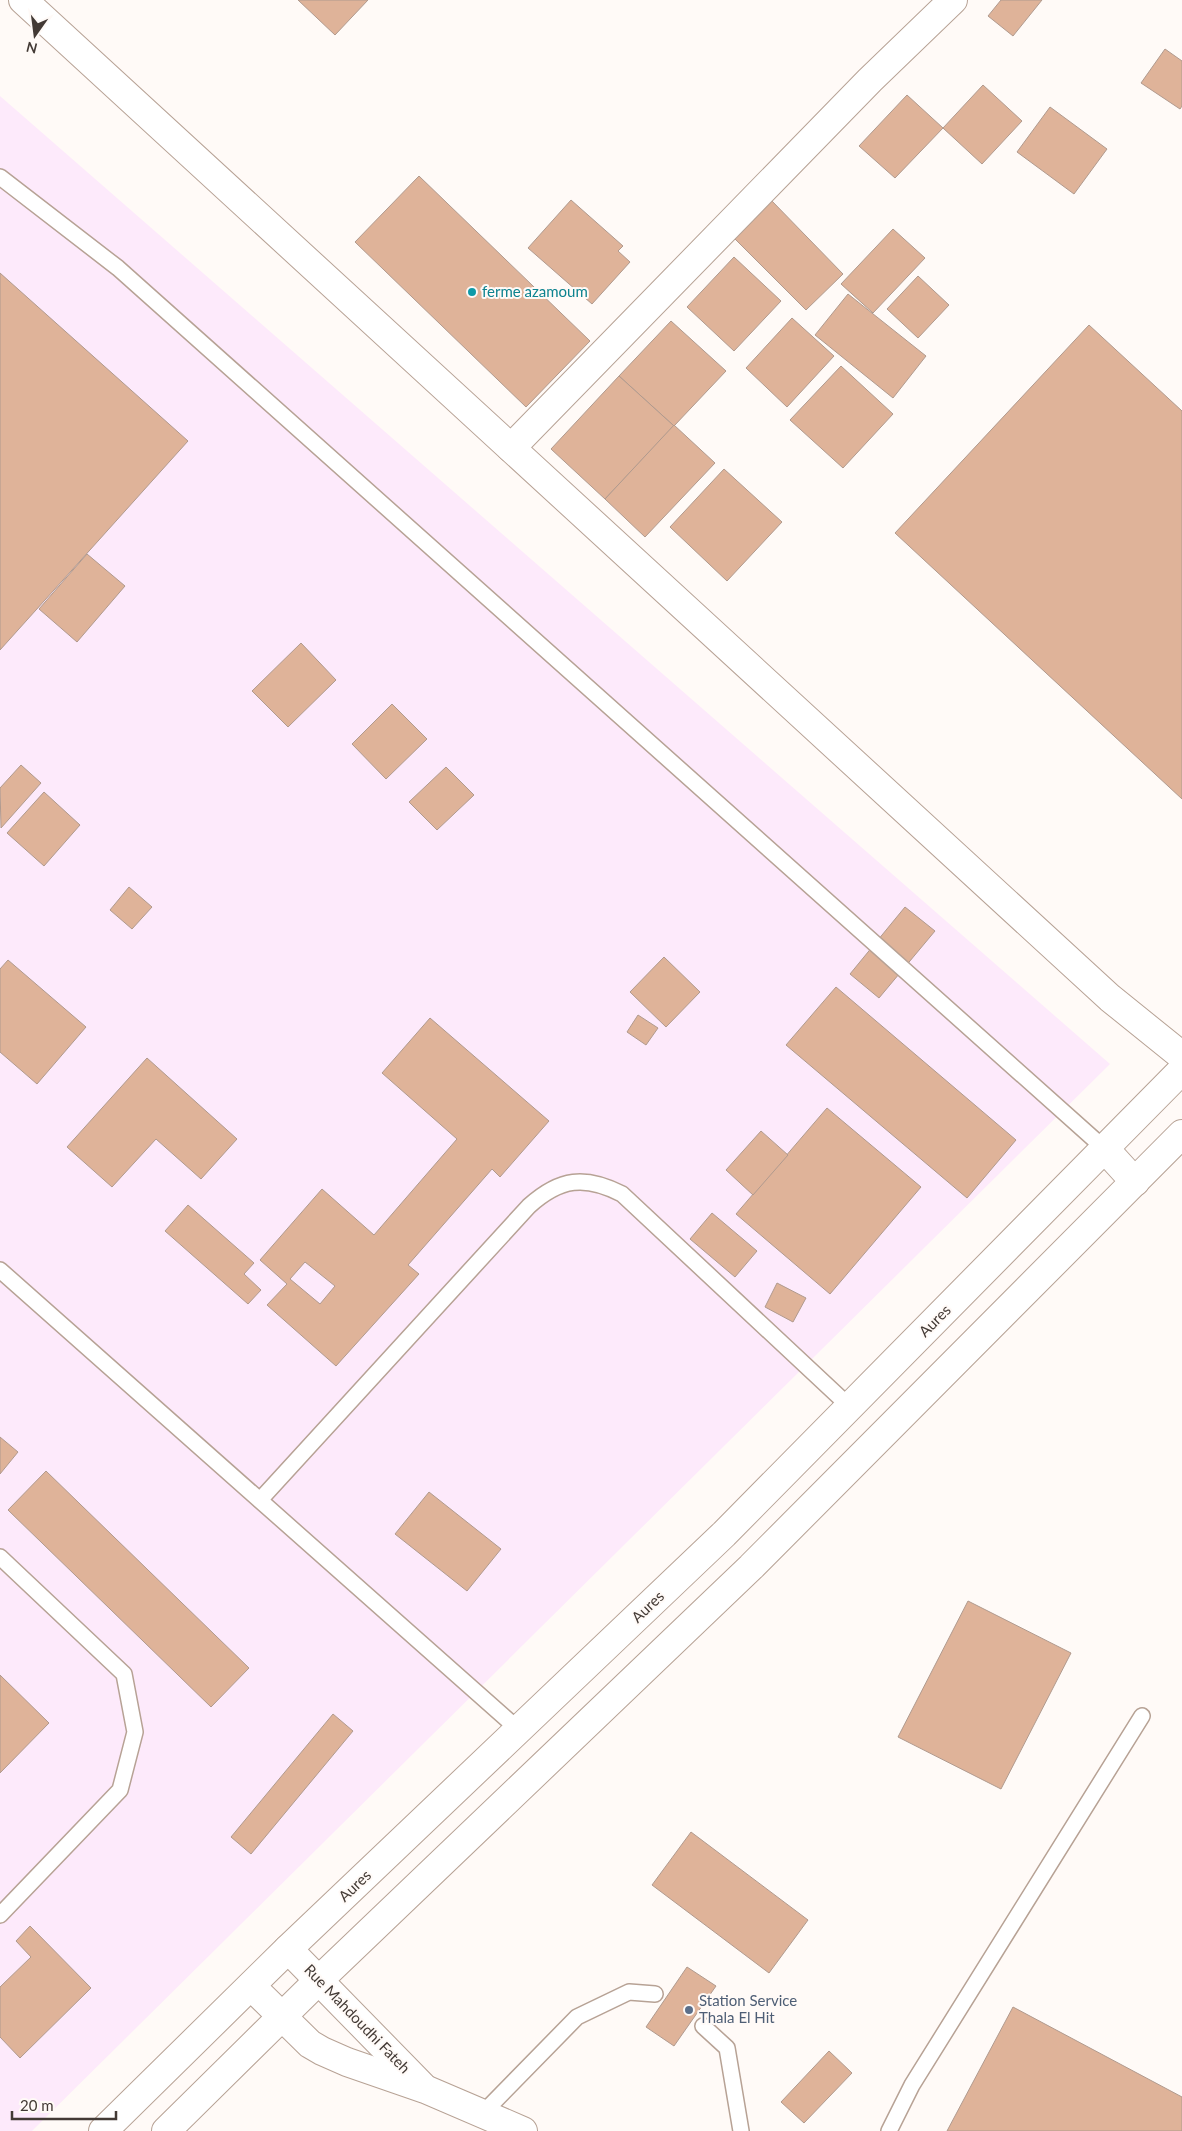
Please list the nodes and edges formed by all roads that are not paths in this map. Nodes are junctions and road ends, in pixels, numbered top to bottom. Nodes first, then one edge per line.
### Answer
1 (22, 0) edge
2 (953, 0) edge
3 (0, 177) edge
4 (511, 448) junction
5 (1182, 1056) edge
6 (1182, 1070) edge
7 (1180, 1139) edge
8 (1105, 1149) junction
9 (1134, 1182) junction
10 (0, 1270) edge
11 (850, 1407) junction
12 (260, 1500) junction
13 (0, 1557) edge
14 (1142, 1716) dead end
15 (519, 1730) junction
16 (0, 1915) edge
17 (288, 1949) junction
18 (319, 1980) junction
19 (251, 1986) junction
20 (655, 1994) dead end
21 (283, 2017) junction
22 (702, 2026) dead end
23 (425, 2089) junction
24 (482, 2114) junction
25 (103, 2131) edge
26 (166, 2131) edge
27 (524, 2131) edge
28 (741, 2131) edge
29 (889, 2131) edge

1 - 4 street
2 - 4 street
3 - 8 lane
4 - 5 street
6 - 8 street, Aures
7 - 9 street
8 - 9 street
8 - 11 street, Aures
9 - 18 street
10 - 12 lane
11 - 12 lane
11 - 15 street, Aures
12 - 15 lane
13 - 16 lane
14 - 29 lane
15 - 17 street, Aures
17 - 18 street, Rue Mahdoudhi Fateh
17 - 19 street, Aures
18 - 21 street
18 - 23 street, Rue Mahdoudhi Fateh
19 - 21 street, Rue Mahdoudhi Fateh
19 - 25 street, Aures
20 - 24 lane
21 - 23 street, Rue Mahdoudhi Fateh
21 - 26 street
22 - 28 lane
23 - 24 street, Rue Mahdoudhi Fateh
24 - 27 street, Rue Mahdoudhi Fateh

